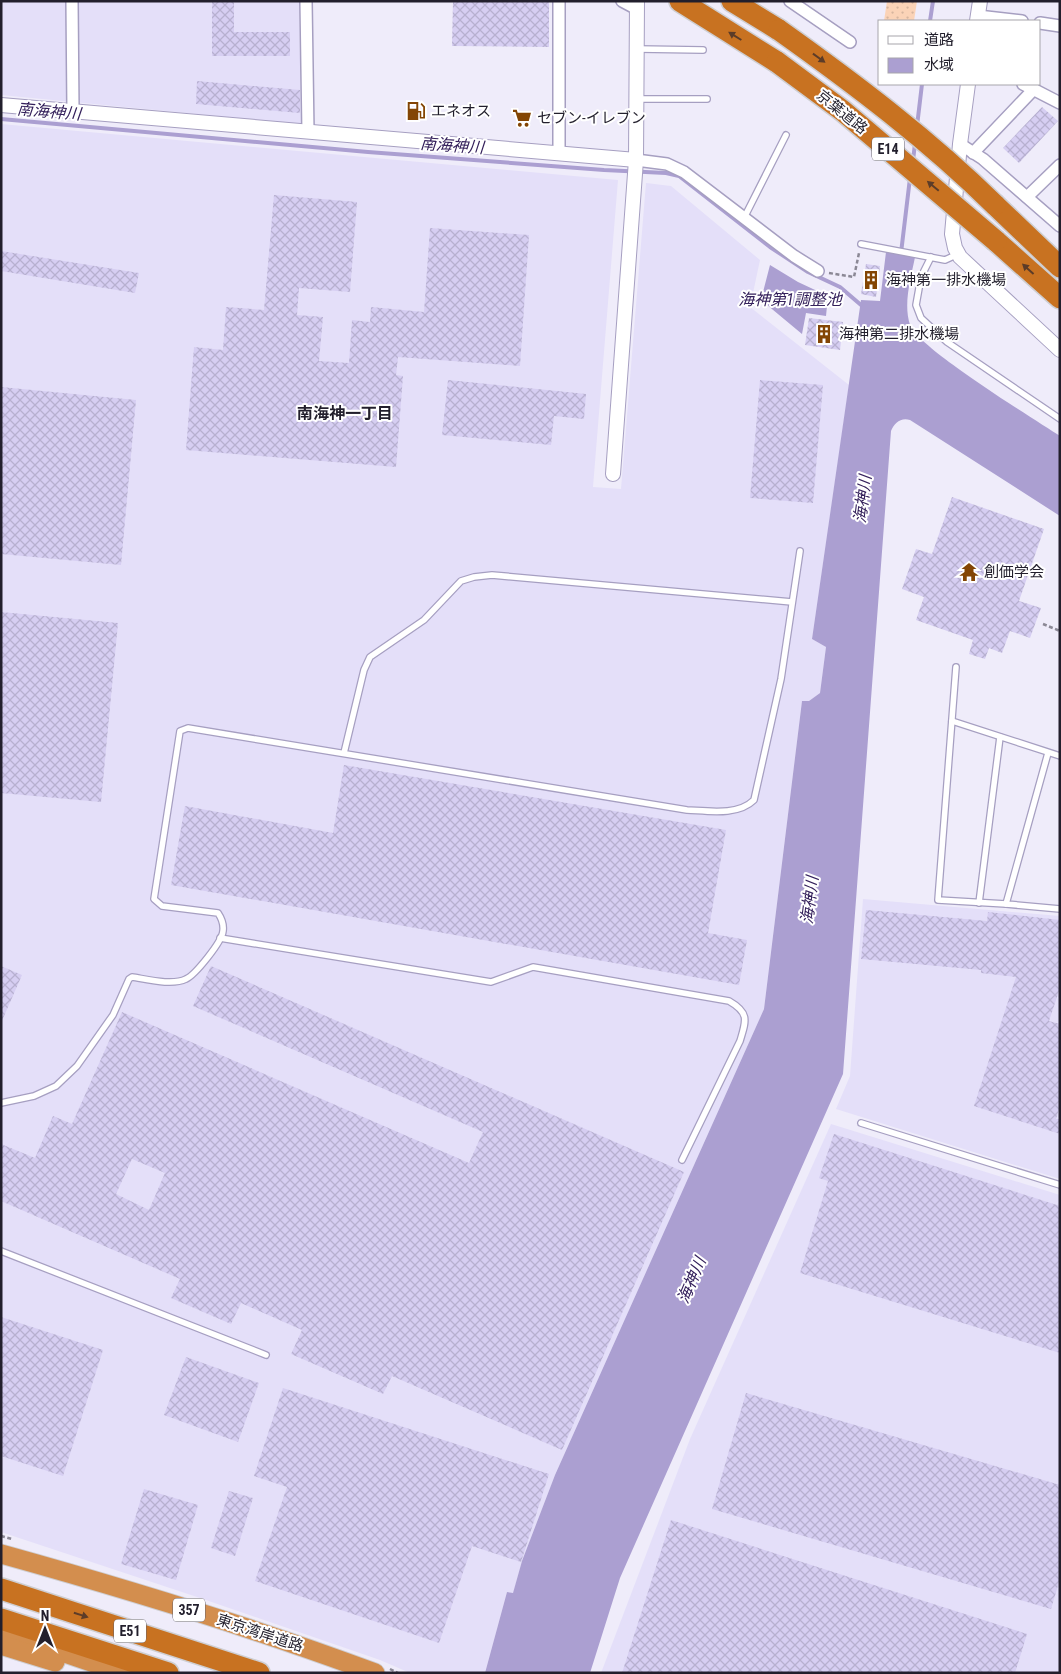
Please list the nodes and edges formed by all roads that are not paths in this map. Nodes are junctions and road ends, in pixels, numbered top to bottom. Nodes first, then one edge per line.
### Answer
1 (72, 1) edge
2 (306, 1) edge
3 (559, 1) edge
4 (622, 1) edge
5 (680, 1) edge
6 (732, 1) edge
7 (751, 1) edge
8 (790, 1) edge
9 (980, 1) edge
10 (637, 5) edge
11 (805, 6) edge
12 (977, 19) edge
13 (1000, 20) edge
14 (1041, 24) edge
15 (1060, 26) edge
16 (779, 30) junction
17 (850, 42) dead end
18 (637, 49) junction
19 (703, 50) dead end
20 (968, 85) edge
21 (1026, 85) edge
22 (1034, 90) junction
23 (636, 99) junction
24 (707, 99) dead end
25 (1060, 103) edge
26 (1, 105) edge
27 (73, 111) junction
28 (308, 132) junction
29 (786, 136) dead end
30 (960, 144) junction
31 (973, 152) junction
32 (559, 153) junction
33 (636, 160) junction
34 (1060, 165) edge
35 (1027, 197) junction
36 (995, 206) junction
37 (744, 218) junction
38 (1060, 226) edge
39 (861, 244) road end
40 (1060, 246) edge
41 (958, 254) junction
42 (931, 257) junction
43 (1060, 267) edge
44 (818, 270) road end
45 (1060, 298) edge
46 (1060, 350) edge
47 (1060, 419) edge
48 (613, 474) dead end
49 (800, 552) dead end
50 (792, 602) junction
51 (956, 667) dead end
52 (952, 721) junction
53 (1000, 737) junction
54 (1048, 752) junction
55 (344, 753) junction
56 (1060, 756) edge
57 (979, 903) junction
58 (1006, 904) junction
59 (1060, 909) edge
60 (220, 938) junction
61 (1, 1103) edge
62 (861, 1123) dead end
63 (682, 1160) dead end
64 (1060, 1185) edge
65 (1, 1251) edge
66 (266, 1354) dead end
67 (1, 1554) edge
68 (1, 1560) edge
69 (1, 1589) edge
70 (1, 1618) edge
71 (1, 1630) edge
72 (1, 1645) edge
73 (85, 1672) edge
74 (123, 1673) edge
75 (168, 1673) edge
76 (259, 1673) edge
77 (343, 1673) edge
78 (375, 1673) edge

1 - 27 street
2 - 28 street
3 - 32 street
4 - 10 street
45 -> 5 highway, 京葉道路 / E14, bridge
6 - 16 highway, 京葉道路 / E14
7 - 16 highway
8 - 11 street
9 - 12 street
10 - 18 street
11 - 17 street
12 - 13 street
14 - 15 street
16 -> 36 highway, 京葉道路 / E14, bridge
18 - 19 lane
18 - 23 street
20 - 30 street
21 - 22 street
22 - 25 street
22 - 31 street
23 - 24 lane
23 - 33 street
26 - 27 street
27 - 28 street
28 - 32 street
29 - 37 lane
30 - 31 street
30 - 41 street
31 - 35 street
32 - 33 street
33 - 37 street
33 - 48 street
34 - 35 street
35 - 38 street
36 - 40 highway
36 - 43 highway, 京葉道路 / E14
37 - 44 street
39 - 42 lane
41 - 42 lane
41 - 46 street
42 - 47 lane
49 - 50 lane
50 - 55 lane
50 - 55 lane
51 - 52 lane
52 - 53 lane
52 - 57 lane
53 - 54 lane
53 - 57 lane
54 - 56 lane
54 - 58 lane
55 - 60 lane
57 - 58 lane
58 - 59 lane
60 - 61 lane
60 - 63 lane
62 - 64 lane
65 - 66 lane
67 - 78 highway, 東京湾岸道路 / 357
68 - 77 highway, 東京湾岸道路 / 357
69 -> 76 highway, E51
70 - 75 highway, E51
71 - 74 highway
72 - 73 highway

